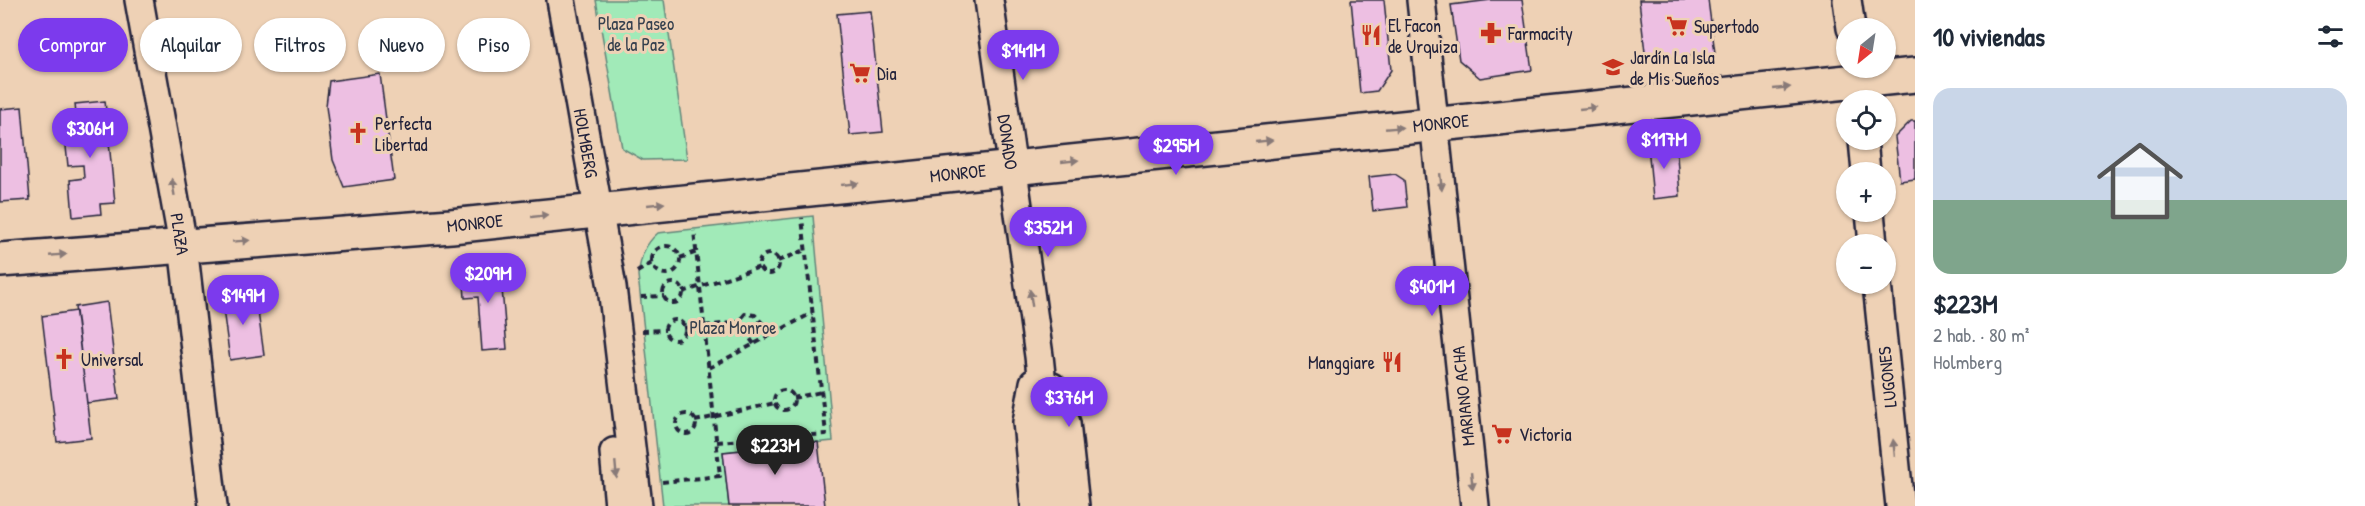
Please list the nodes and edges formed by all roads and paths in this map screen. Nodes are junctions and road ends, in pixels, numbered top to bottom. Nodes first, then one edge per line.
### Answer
1 (140, 0) edge
2 (561, 0) edge
3 (989, 0) edge
4 (1421, 0) edge
5 (1848, 0) edge
6 (1850, 18) edge
7 (1915, 75) edge
8 (1857, 83) edge
9 (1435, 124) junction
10 (1012, 167) junction
11 (799, 189) junction
12 (691, 200) junction
13 (598, 210) junction
14 (183, 245) junction
15 (806, 250) junction
16 (697, 252) junction
17 (680, 258) junction
18 (0, 260) edge
19 (778, 261) junction
20 (760, 267) junction
21 (612, 287) junction
22 (700, 287) junction
23 (683, 292) junction
24 (1878, 294) edge
25 (812, 313) junction
26 (740, 322) junction
27 (705, 326) junction
28 (684, 328) junction
29 (665, 330) junction
30 (630, 332) junction
31 (772, 334) junction
32 (754, 344) junction
33 (1039, 356) junction
34 (709, 368) junction
35 (821, 392) junction
36 (793, 398) junction
37 (774, 402) junction
38 (714, 416) junction
39 (695, 421) junction
40 (717, 442) junction
41 (655, 494) edge
42 (213, 506) edge
43 (619, 506) edge
44 (638, 506) edge
45 (1035, 506) edge
46 (1055, 506) edge
47 (1074, 506) edge
48 (1474, 506) edge
49 (1900, 506) edge

14 -> 1 street, PLAZA
2 - 13 street, HOLMBERG
3 - 10 street, DONADO
4 - 9 street, MARIANO ACHA
5 - 6 street
7 - 8 main road, MONROE
9 -> 8 main road, MONROE
10 -> 9 main road, MONROE
9 -> 48 street, MARIANO ACHA
11 -> 10 main road, MONROE
33 -> 10 street, DONADO
11 - 12 main road, MONROE
11 - 15 path
13 -> 12 main road, MONROE
12 - 16 path
14 -> 13 main road, MONROE
13 - 21 street, HOLMBERG
18 -> 14 main road, MONROE
14 - 42 street, PLAZA
15 - 19 path
15 - 25 path
16 - 17 path
16 - 22 path
17 - 17 path
19 - 20 path
19 - 20 path
20 - 22 path
21 - 30 street, HOLMBERG
21 -> 43 street, HOLMBERG
21 - 44 street, HOLMBERG
22 - 23 path
22 - 27 path
23 - 23 path
49 -> 24 street, LUGONES
25 - 31 path
25 - 35 path
26 - 27 path
26 - 31 path
26 - 32 path
27 - 28 path
27 - 34 path
28 - 29 path
28 - 29 path
29 - 30 path
30 - 41 street, HOLMBERG
31 - 32 path
32 - 34 path
33 - 45 street, DONADO
33 - 46 street, DONADO
33 - 47 street, DONADO
34 - 38 path
35 - 36 path
35 - 40 path
36 - 37 path
36 - 37 path
37 - 38 path
38 - 39 path
38 - 40 path
39 - 39 path
40 - 41 path

